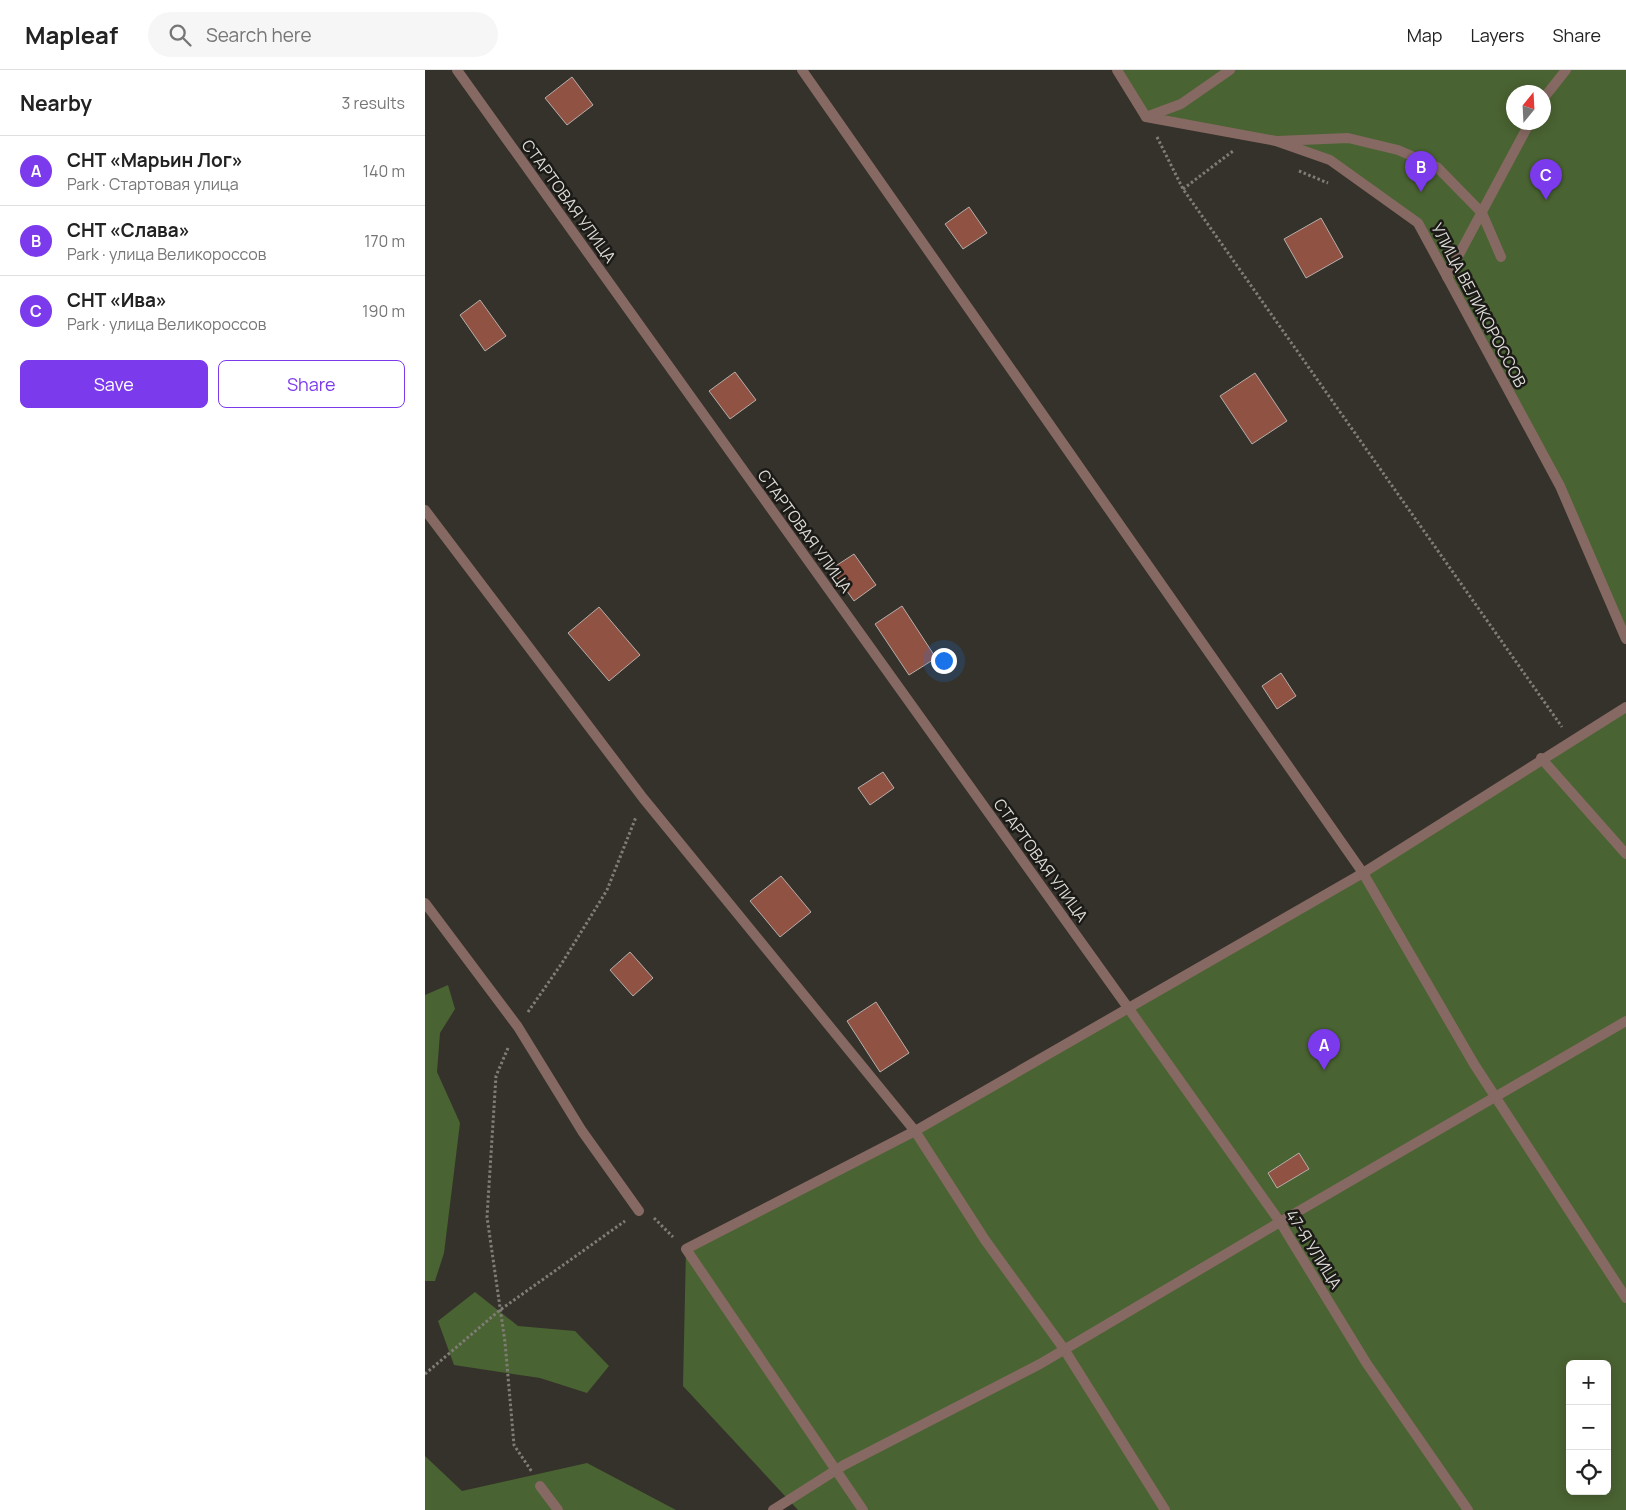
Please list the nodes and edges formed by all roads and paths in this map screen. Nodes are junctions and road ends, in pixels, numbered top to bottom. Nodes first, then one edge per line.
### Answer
1 (457, 70) edge
2 (802, 70) edge
3 (1117, 70) edge
4 (1230, 70) edge
5 (1566, 70) edge
6 (1551, 89) edge
7 (1146, 117) junction
8 (1526, 130) edge
9 (1276, 141) junction
10 (1234, 151) dead end
11 (1294, 168) dead end
12 (1329, 184) dead end
13 (1183, 189) junction
14 (1482, 213) junction
15 (1501, 258) dead end
16 (1447, 276) junction
17 (425, 510) edge
18 (1626, 638) edge
19 (1626, 707) edge
20 (1572, 741) junction
21 (1541, 758) junction
22 (643, 798) junction
23 (1626, 854) edge
24 (1363, 872) junction
25 (425, 904) edge
26 (1129, 1009) junction
27 (1626, 1020) edge
28 (517, 1027) junction
29 (1495, 1097) junction
30 (915, 1131) junction
31 (639, 1212) junction
32 (1280, 1222) junction
33 (686, 1249) junction
34 (1626, 1298) edge
35 (500, 1310) junction
36 (1063, 1349) junction
37 (425, 1374) edge
38 (836, 1470) junction
39 (540, 1486) joint
40 (558, 1510) edge
41 (773, 1510) edge
42 (863, 1510) edge
43 (1165, 1510) edge
44 (1468, 1510) edge

1 - 26 street, СТАРТОВАЯ УЛИЦА
2 - 24 street
3 - 7 street
4 - 7 street
5 - 6 street
7 - 9 street, УЛИЦА ВЕЛИКОРОССОВ
7 - 13 path
8 - 14 street
9 - 14 street
9 - 16 street, УЛИЦА ВЕЛИКОРОССОВ
10 - 13 path
11 - 12 path
13 - 20 path
14 - 15 street
14 - 16 street
16 - 18 street, УЛИЦА ВЕЛИКОРОССОВ
17 - 22 street
19 - 20 street
20 - 21 street
21 - 23 street
21 - 24 street
22 - 28 path
22 - 30 street
24 - 26 street
24 - 29 street
25 - 28 street
26 - 30 street
26 - 32 street, 47-Я УЛИЦА
27 - 29 street
28 - 31 street
28 - 35 path
29 - 32 street
29 - 34 street
30 - 33 street
30 - 36 street
31 - 33 path
31 - 35 path
32 - 36 street
32 - 44 street, 47-Я УЛИЦА
33 - 38 street
35 - 37 path
35 - 39 path
36 - 38 street
36 - 43 street
38 - 41 street
38 - 42 street
39 - 40 street

